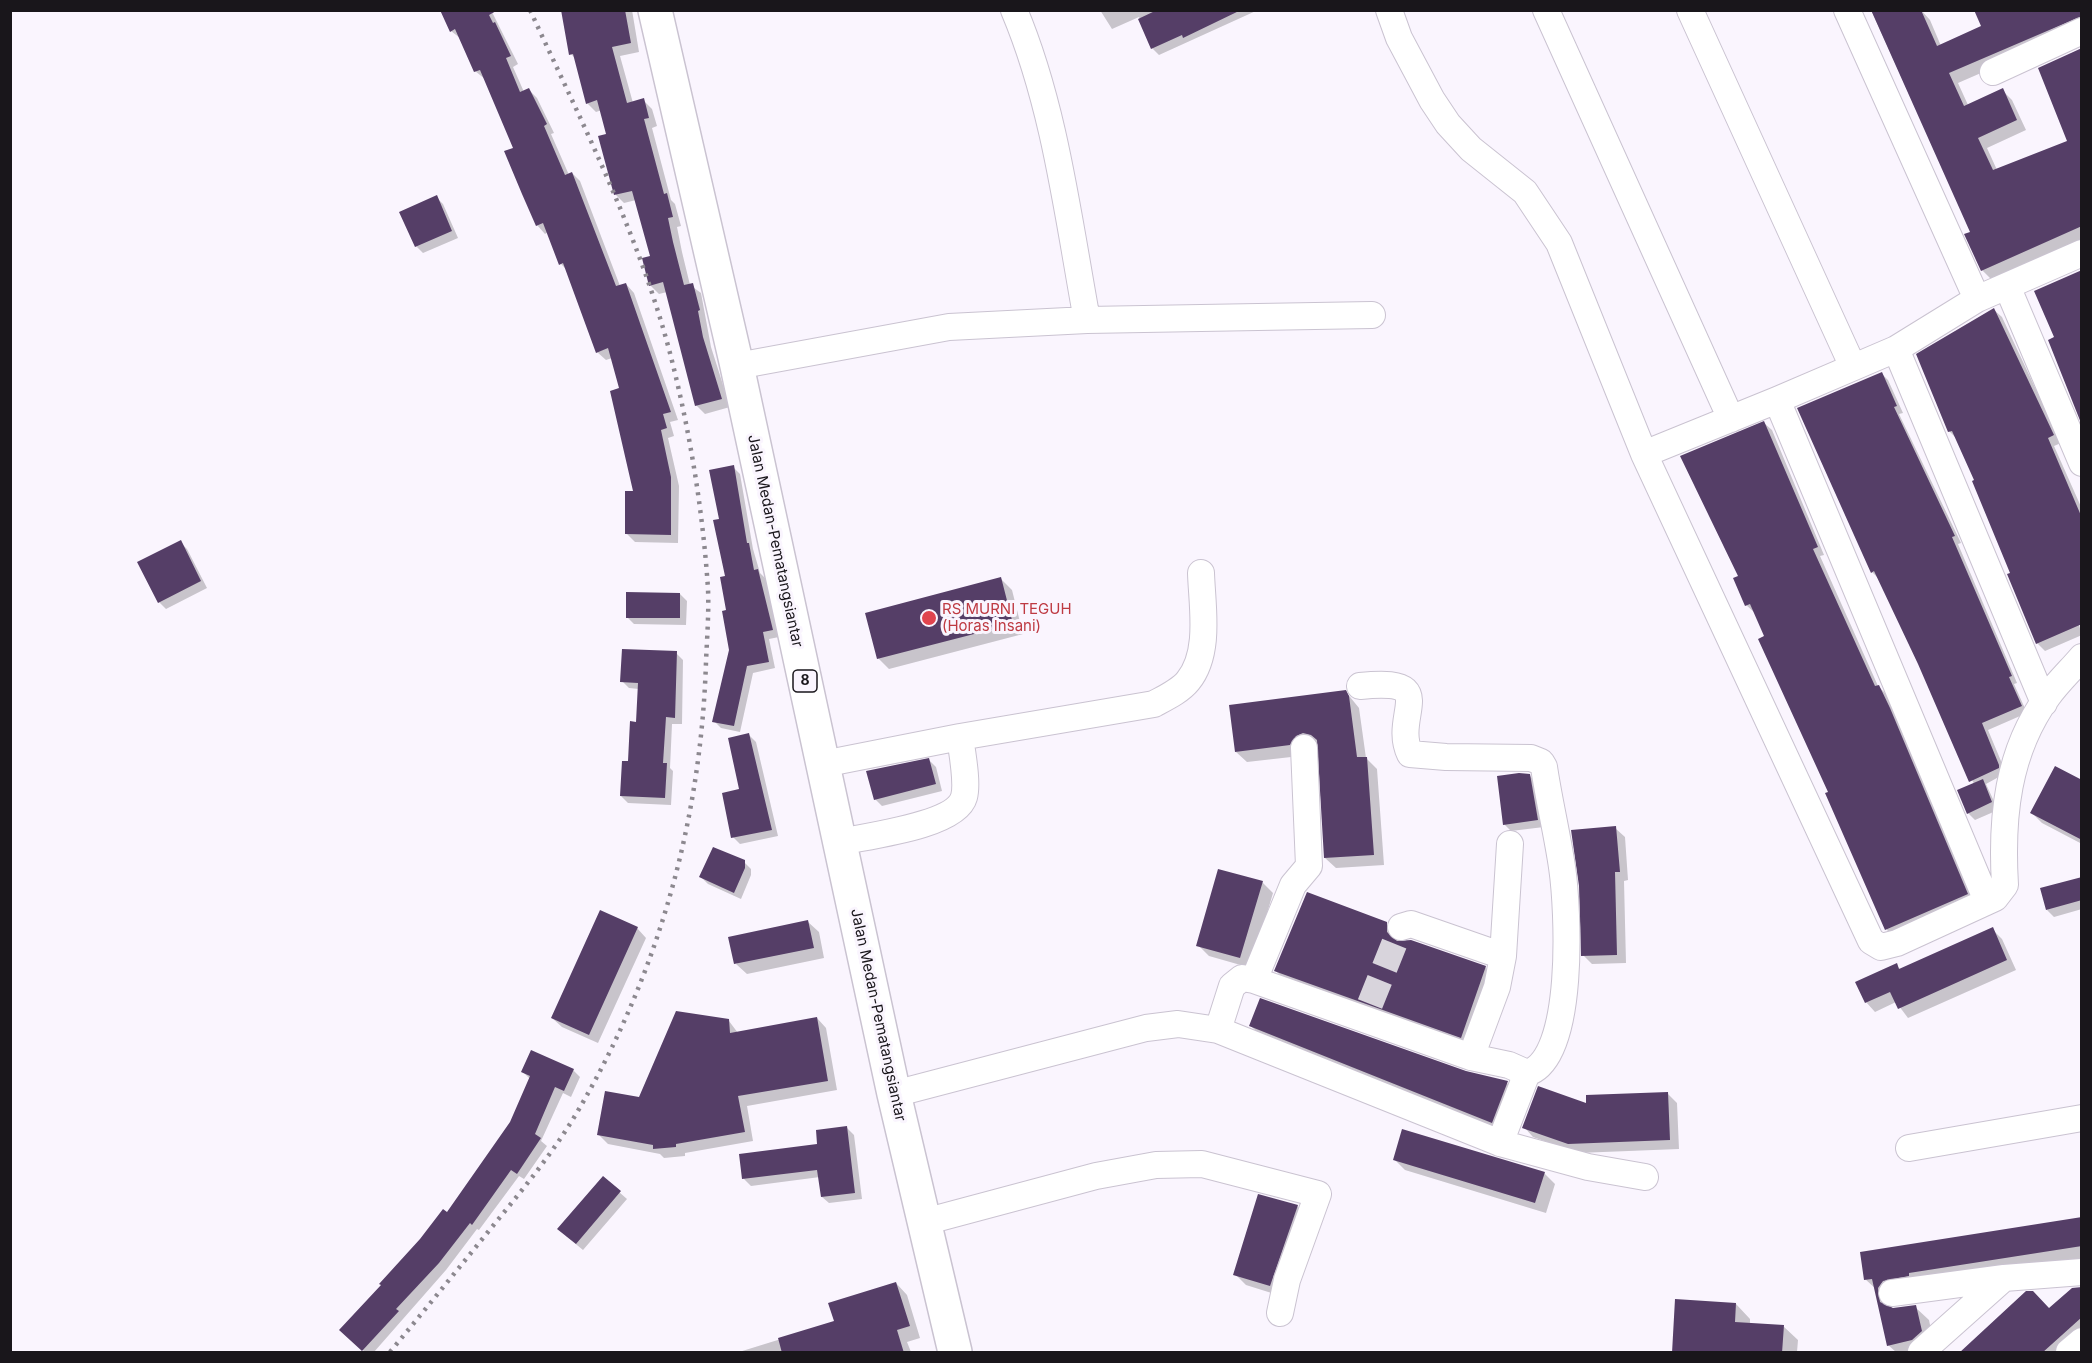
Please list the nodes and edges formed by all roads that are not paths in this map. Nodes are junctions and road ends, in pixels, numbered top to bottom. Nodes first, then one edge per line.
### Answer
1 (654, 10) edge
2 (1389, 10) edge
3 (1546, 10) edge
4 (1690, 10) edge
5 (1847, 10) edge
6 (1019, 12) edge
7 (2082, 31) edge
8 (1993, 72) dead end
9 (2082, 253) edge
10 (2007, 286) junction
11 (1977, 299) junction
12 (1372, 315) dead end
13 (1086, 320) junction
14 (1896, 349) junction
15 (737, 366) junction
16 (1852, 367) junction
17 (1777, 400) junction
18 (1731, 419) junction
19 (1644, 454) junction
20 (2082, 463) edge
21 (1202, 573) dead end
22 (2082, 657) edge
23 (1360, 686) dead end
24 (2044, 703) junction
25 (960, 737) junction
26 (1304, 748) dead end
27 (823, 764) junction
28 (840, 842) junction
29 (1510, 844) dead end
30 (1987, 901) junction
31 (1401, 927) dead end
32 (1503, 956) junction
33 (1254, 980) junction
34 (1218, 1030) junction
35 (1471, 1057) junction
36 (1527, 1073) junction
37 (894, 1094) junction
38 (2082, 1118) edge
39 (1500, 1143) junction
40 (1909, 1148) dead end
41 (1646, 1177) dead end
42 (924, 1222) junction
43 (2082, 1272) edge
44 (2004, 1278) junction
45 (1892, 1293) dead end
46 (1280, 1313) dead end
47 (2082, 1341) edge
48 (955, 1353) edge
49 (1921, 1353) edge
50 (2069, 1353) edge

1 - 15 highway, Jalan Medan-Pematangsiantar / 8
2 - 19 street
3 - 18 street
4 - 16 street
5 - 11 street
6 - 13 street
7 - 8 street
9 - 10 street
10 - 11 street
10 - 20 street
11 - 14 street
12 - 13 street
13 - 15 street
14 - 16 street
14 - 24 street
15 - 27 highway, Jalan Medan-Pematangsiantar / 8
16 - 17 street
17 - 18 street
17 - 30 street
18 - 19 street
19 - 30 street
21 - 25 street
22 - 24 street
23 - 36 street
24 - 30 street
25 - 27 street
25 - 28 street
26 - 33 street
27 - 28 highway, Jalan Medan-Pematangsiantar / 8
28 - 37 highway, Jalan Medan-Pematangsiantar / 8
29 - 32 street
31 - 32 street
32 - 35 street
33 - 34 street
33 - 35 street
34 - 37 street
34 - 39 street
35 - 36 street
36 - 39 street
37 - 42 highway, Jalan Medan-Pematangsiantar / 8
38 - 40 street
39 - 41 street
42 - 46 street
42 - 48 highway, Jalan Medan-Pematangsiantar / 8
43 - 44 street
44 - 45 street
44 - 49 street
47 - 50 street

